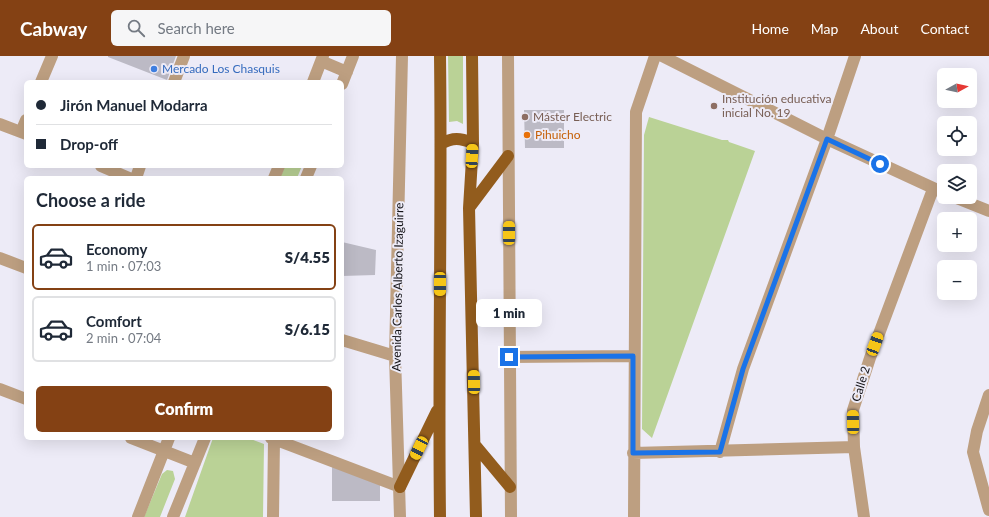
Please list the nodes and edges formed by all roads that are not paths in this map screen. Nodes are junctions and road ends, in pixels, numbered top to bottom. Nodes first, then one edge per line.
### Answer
1 (52, 56) edge
2 (184, 56) edge
3 (354, 56) edge
4 (402, 56) edge
5 (440, 56) edge
6 (472, 56) edge
7 (508, 56) edge
8 (655, 56) edge
9 (662, 56) edge
10 (855, 56) edge
11 (322, 58) edge
12 (347, 72) junction
13 (42, 80) edge
14 (175, 80) edge
15 (314, 80) edge
16 (344, 80) edge
17 (0, 124) edge
18 (24, 133) edge
19 (827, 139) junction
20 (473, 143) junction
21 (441, 144) junction
22 (508, 156) junction
23 (106, 168) edge
24 (124, 176) edge
25 (937, 191) edge
26 (937, 193) edge
27 (972, 204) edge
28 (469, 208) junction
29 (989, 211) edge
30 (0, 258) edge
31 (24, 267) edge
32 (344, 341) edge
33 (395, 356) junction
34 (633, 356) junction
35 (509, 357) junction
36 (0, 389) edge
37 (989, 395) edge
38 (24, 399) edge
39 (439, 408) junction
40 (136, 440) edge
41 (168, 440) edge
42 (204, 440) edge
43 (272, 440) edge
44 (277, 440) edge
45 (475, 445) junction
46 (854, 447) junction
47 (164, 450) junction
48 (720, 452) junction
49 (633, 453) junction
50 (194, 463) junction
51 (400, 487) junction
52 (510, 487) junction
53 (989, 510) edge
54 (138, 517) edge
55 (173, 517) edge
56 (273, 517) edge
57 (400, 517) edge
58 (440, 517) edge
59 (476, 517) edge
60 (511, 517) edge
61 (634, 517) edge
62 (864, 517) edge

1 - 13 street
2 - 14 street
3 - 12 street
4 - 33 street, Avenida Carlos Alberto Izaguirre
5 - 21 main road
6 - 20 main road
7 - 22 street
8 - 34 street
9 - 19 street
10 - 19 street
11 - 12 street
11 - 15 street
12 - 16 street
17 - 18 street
19 - 25 street
19 - 48 street
20 - 21 main road
20 - 28 main road
21 - 39 main road
22 - 28 main road
22 - 35 street
23 - 24 street
26 - 46 street, Calle 2
27 - 29 street
28 - 45 main road
30 - 31 street
32 - 33 street
33 - 51 street, Avenida Carlos Alberto Izaguirre
34 - 35 street
34 - 49 street
35 - 52 street
36 - 38 street
37 - 53 street
39 - 51 main road
39 - 58 main road
40 - 47 street
41 - 47 street
42 - 50 street
43 - 56 street
44 - 51 street
45 - 52 main road
45 - 59 main road
46 - 48 street
46 - 62 street, Calle 2
47 - 50 street
47 - 54 street
48 - 49 street
49 - 61 street
50 - 55 street
51 - 57 street, Avenida Carlos Alberto Izaguirre
52 - 60 street

